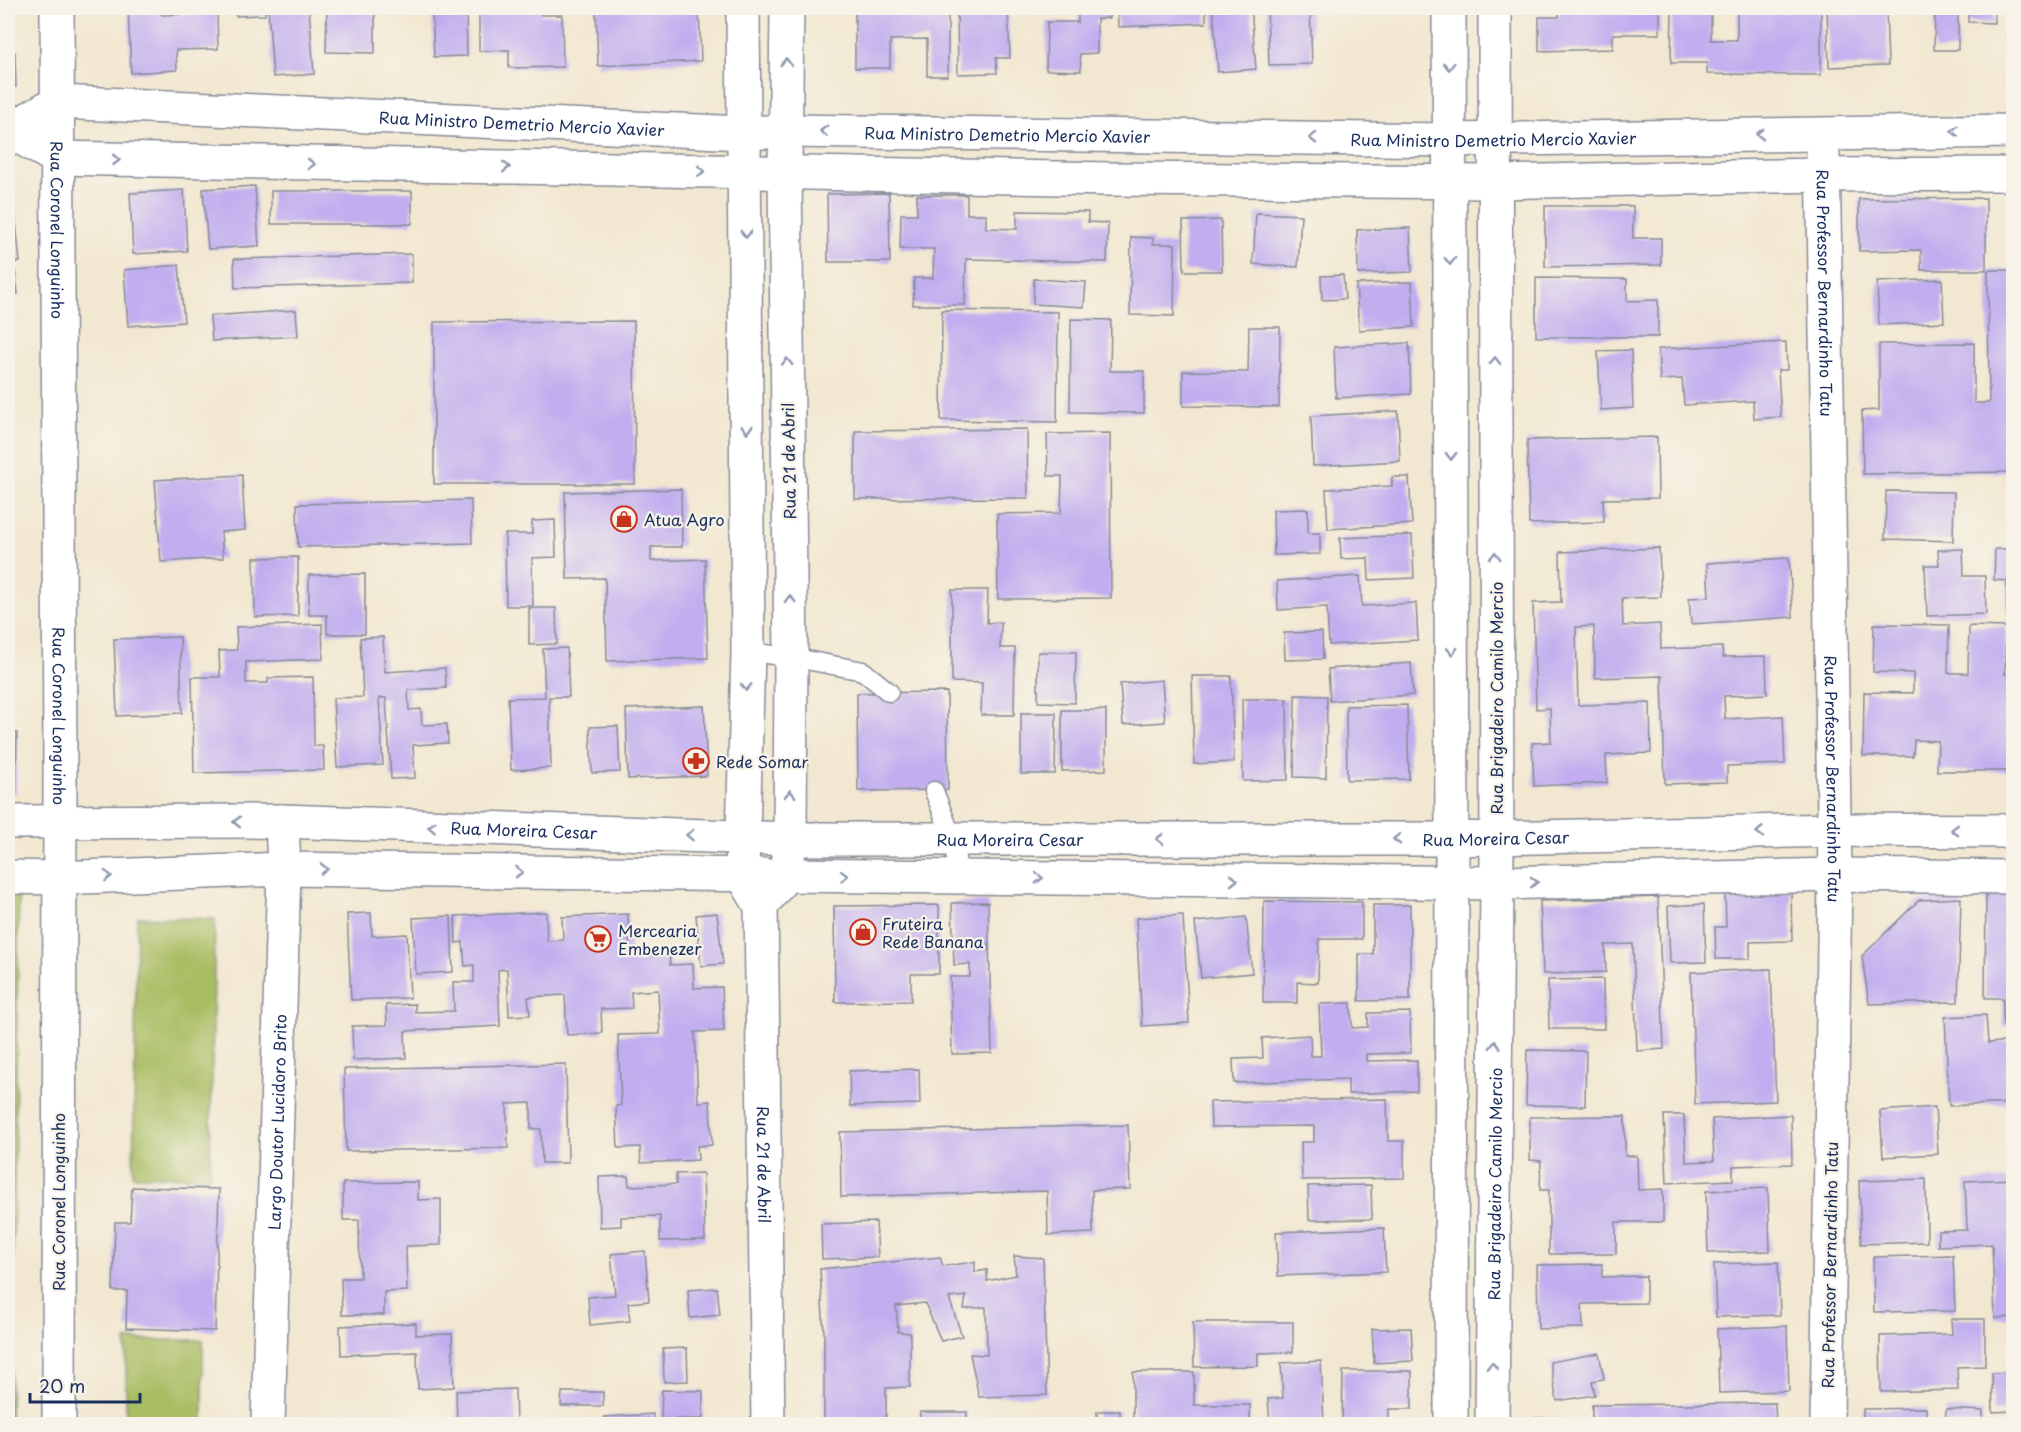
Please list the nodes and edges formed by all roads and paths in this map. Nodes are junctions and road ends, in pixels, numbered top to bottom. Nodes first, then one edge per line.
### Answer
1 (57, 8) edge
2 (743, 8) edge
3 (787, 8) edge
4 (1449, 8) edge
5 (1495, 8) edge
6 (57, 102) junction
7 (8, 131) edge
8 (786, 131) junction
9 (2005, 131) edge
10 (743, 133) junction
11 (1823, 133) junction
12 (1110, 135) junction
13 (1641, 137) junction
14 (1449, 140) junction
15 (1494, 140) junction
16 (57, 159) junction
17 (745, 172) junction
18 (785, 172) junction
19 (2007, 174) edge
20 (1823, 175) junction
21 (1108, 179) junction
22 (1642, 179) junction
23 (1450, 182) junction
24 (1494, 182) junction
25 (1495, 495) junction
26 (1451, 500) junction
27 (747, 652) junction
28 (791, 657) junction
29 (889, 693) dead end
30 (934, 791) dead end
31 (8, 822) edge
32 (59, 822) junction
33 (282, 822) junction
34 (1835, 830) junction
35 (2001, 831) edge
36 (1665, 833) junction
37 (742, 837) junction
38 (1496, 838) junction
39 (790, 839) junction
40 (1279, 839) junction
41 (1452, 839) junction
42 (953, 840) junction
43 (284, 869) junction
44 (742, 874) junction
45 (786, 875) junction
46 (1835, 875) junction
47 (8, 877) edge
48 (959, 877) junction
49 (2001, 877) edge
50 (58, 878) junction
51 (1665, 879) junction
52 (1278, 880) junction
53 (1452, 882) junction
54 (1497, 883) junction
55 (761, 906) junction
56 (1493, 1205) junction
57 (1452, 1209) junction
58 (59, 1425) edge
59 (268, 1425) edge
60 (768, 1425) edge
61 (1451, 1425) edge
62 (1492, 1425) edge
63 (1827, 1425) edge

1 - 6 street, Rua Coronel Longuinho
2 - 10 street
8 -> 3 street, Rua 21 de Abril
4 -> 14 street
5 - 15 street, Rua Brigadeiro Camilo Mercio
6 - 7 street
6 - 10 street, Rua Ministro Demetrio Mercio Xavier
6 - 16 street, Rua Coronel Longuinho
7 - 16 street
8 - 10 street, Rua Ministro Demetrio Mercio Xavier
12 -> 8 street, Rua Ministro Demetrio Mercio Xavier
8 - 18 street, Rua 21 de Abril
9 -> 11 street, Rua Ministro Demetrio Mercio Xavier
9 - 19 street
10 - 17 street
11 -> 13 street, Rua Ministro Demetrio Mercio Xavier
11 - 20 street, Rua Professor Bernardinho Tatu
14 -> 12 street, Rua Ministro Demetrio Mercio Xavier
12 - 21 street
13 - 15 street, Rua Ministro Demetrio Mercio Xavier
13 - 22 street
14 - 15 street, Rua Ministro Demetrio Mercio Xavier
14 - 23 street
15 - 24 street, Rua Brigadeiro Camilo Mercio
16 -> 17 street
16 - 32 street, Rua Coronel Longuinho
17 - 18 street
17 -> 27 street
18 - 21 street
28 -> 18 street, Rua 21 de Abril
19 - 20 street
20 - 22 street
20 - 34 street, Rua Professor Bernardinho Tatu
21 - 23 street
22 - 24 street
23 - 24 street
23 -> 26 street
25 -> 24 street, Rua Brigadeiro Camilo Mercio
25 - 26 street
38 -> 25 street, Rua Brigadeiro Camilo Mercio
26 -> 41 street
27 - 28 lane
27 -> 37 street
28 - 29 lane
39 -> 28 street, Rua 21 de Abril
30 - 42 lane
31 - 32 street, Rua Moreira Cesar
33 -> 32 street, Rua Moreira Cesar
32 - 50 street, Rua Coronel Longuinho
37 -> 33 street, Rua Moreira Cesar
33 - 43 street, Largo Doutor Lucidoro Brito
35 -> 34 street, Rua Moreira Cesar
34 -> 36 street, Rua Moreira Cesar
34 - 46 street, Rua Professor Bernardinho Tatu
35 - 49 street
36 - 38 street, Rua Moreira Cesar
36 - 51 street
37 - 39 street, Rua Moreira Cesar
37 - 44 street
38 - 41 street, Rua Moreira Cesar
38 - 54 street, Rua Brigadeiro Camilo Mercio
39 - 42 street, Rua Moreira Cesar
39 - 45 street, Rua 21 de Abril
41 -> 40 street, Rua Moreira Cesar
40 -> 42 street, Rua Moreira Cesar
40 - 52 street
41 - 53 street
42 - 48 lane
43 -> 44 street
50 -> 43 street
43 - 59 street, Largo Doutor Lucidoro Brito
44 - 45 street
44 - 55 street, Rua 21 de Abril
45 -> 48 street
45 - 55 street
46 - 49 street
46 - 51 street
46 - 63 street, Rua Professor Bernardinho Tatu
47 - 50 street
48 -> 52 street
50 - 58 street, Rua Coronel Longuinho
54 -> 51 street
52 - 53 street
53 - 54 street
53 - 57 street
56 -> 54 street, Rua Brigadeiro Camilo Mercio
55 - 60 street, Rua 21 de Abril
56 - 57 street
62 -> 56 street, Rua Brigadeiro Camilo Mercio
57 - 61 street

